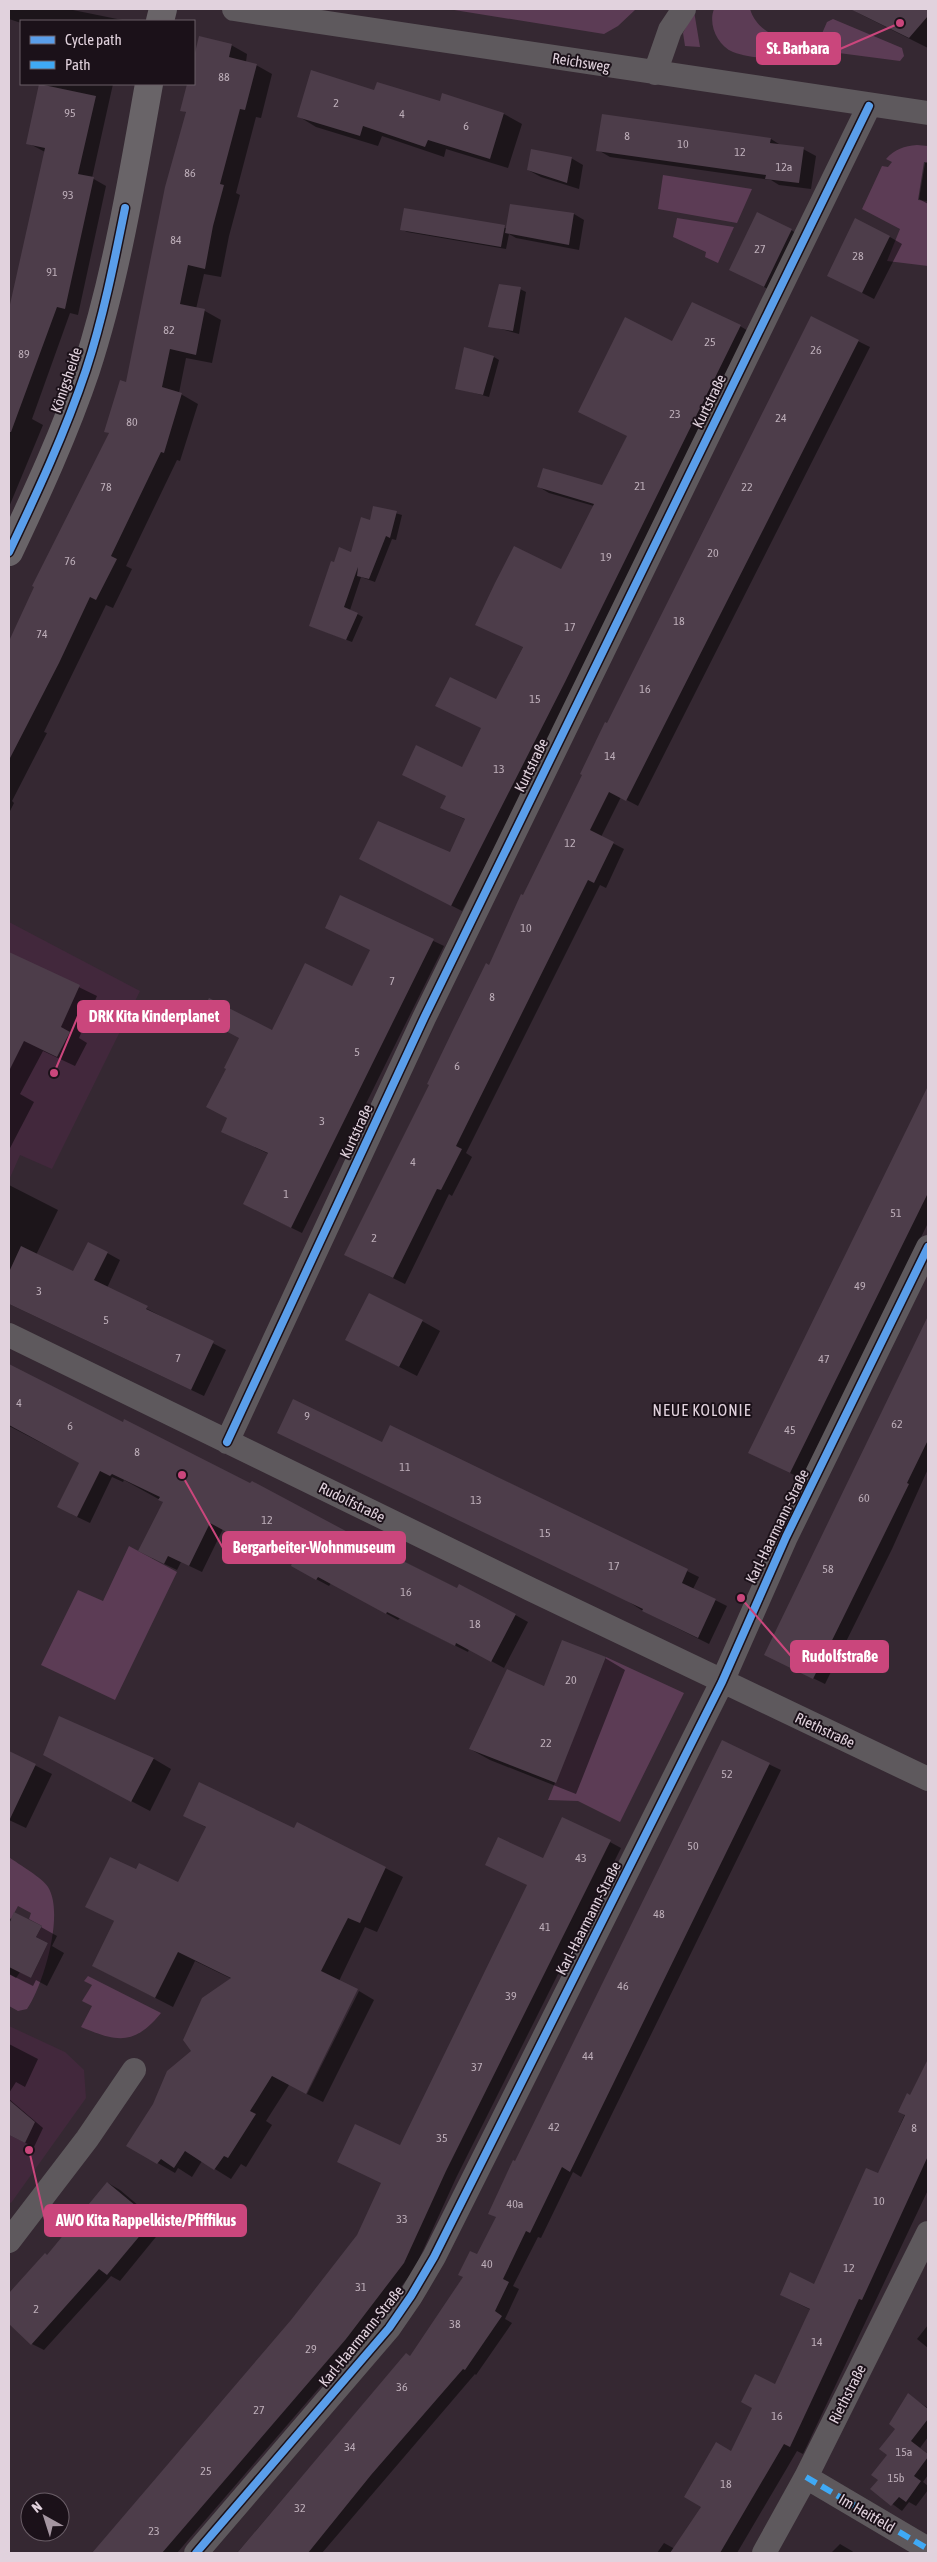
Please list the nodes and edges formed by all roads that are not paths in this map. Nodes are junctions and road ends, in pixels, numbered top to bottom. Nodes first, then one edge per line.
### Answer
1 (234, 9) edge
2 (684, 9) edge
3 (655, 73) junction
4 (149, 85) edge
5 (869, 106) junction
6 (928, 113) edge
7 (9, 552) edge
8 (928, 1246) edge
9 (9, 1334) edge
10 (227, 1442) junction
11 (722, 1682) junction
12 (928, 1779) edge
13 (134, 2070) dead end
14 (928, 2233) edge
15 (9, 2241) edge
16 (806, 2477) junction
17 (928, 2549) edge
18 (196, 2553) edge
19 (764, 2553) edge

1 - 3 street, Reichsweg
2 - 3 street
3 - 5 street, Reichsweg
4 - 7 main road, Königsheide
5 - 6 street, Reichsweg
5 - 10 street, Kurtstraße
8 - 11 street, Karl-Haarmann-Straße
9 - 10 street, Rudolfstraße
10 - 11 street, Rudolfstraße
11 - 12 street, Riethstraße
11 - 18 street, Karl-Haarmann-Straße
13 - 15 street
14 - 16 street, Riethstraße
16 - 17 street, Im Heitfeld
16 - 19 street, Riethstraße

